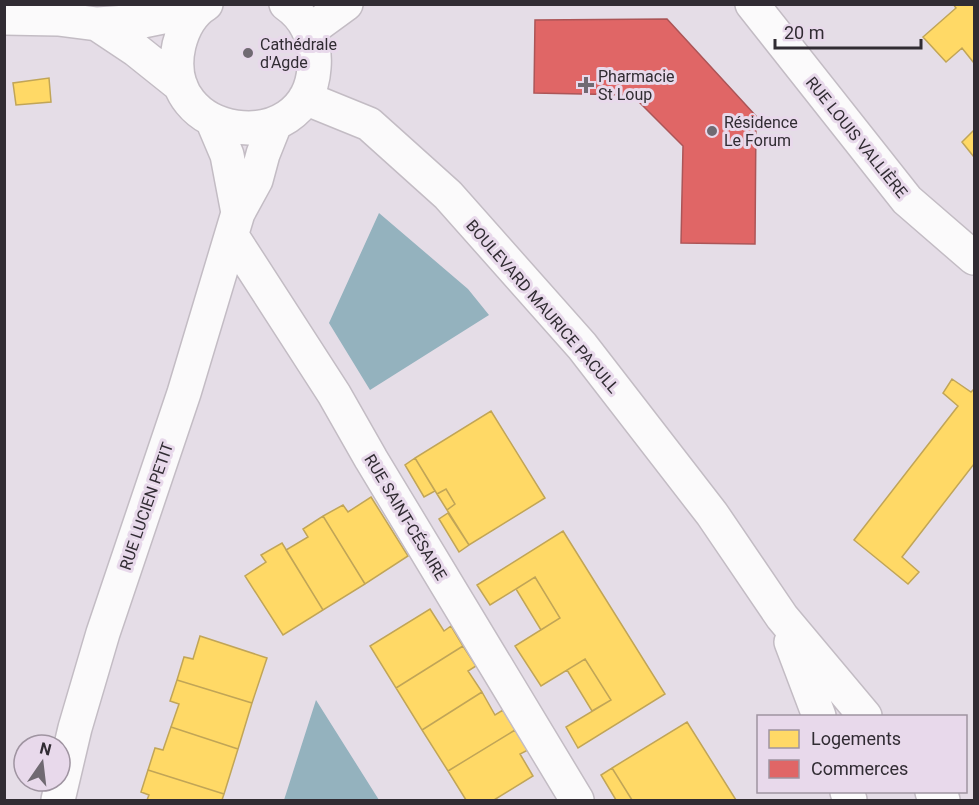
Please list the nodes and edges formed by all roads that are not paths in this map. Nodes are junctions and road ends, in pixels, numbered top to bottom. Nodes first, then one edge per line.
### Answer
1 (286, 4) edge
2 (346, 4) edge
3 (202, 7) edge
4 (759, 13) edge
5 (94, 14) edge
6 (4, 18) edge
7 (309, 31) junction
8 (181, 86) junction
9 (305, 98) junction
10 (213, 122) junction
11 (275, 124) junction
12 (235, 225) junction
13 (975, 258) edge
14 (782, 617) junction
15 (818, 715) edge
16 (863, 715) edge
17 (58, 801) edge
18 (577, 801) edge

1 - 7 street
2 - 7 street
3 - 5 street
3 - 8 street
4 - 13 street, RUE LOUIS VALLIÈRE
5 - 6 street
5 - 8 street
7 - 9 street
8 - 10 street
9 - 11 street
9 - 14 street, BOULEVARD MAURICE PACULL
10 - 11 street
10 - 12 street, RUE LUCIEN PETIT
11 - 12 street, RUE LUCIEN PETIT
12 - 17 street, RUE LUCIEN PETIT
12 - 18 street, RUE SAINT-CÉSAIRE
14 - 15 street, BOULEVARD MAURICE PACULL
14 - 16 street, BOULEVARD MAURICE PACULL

